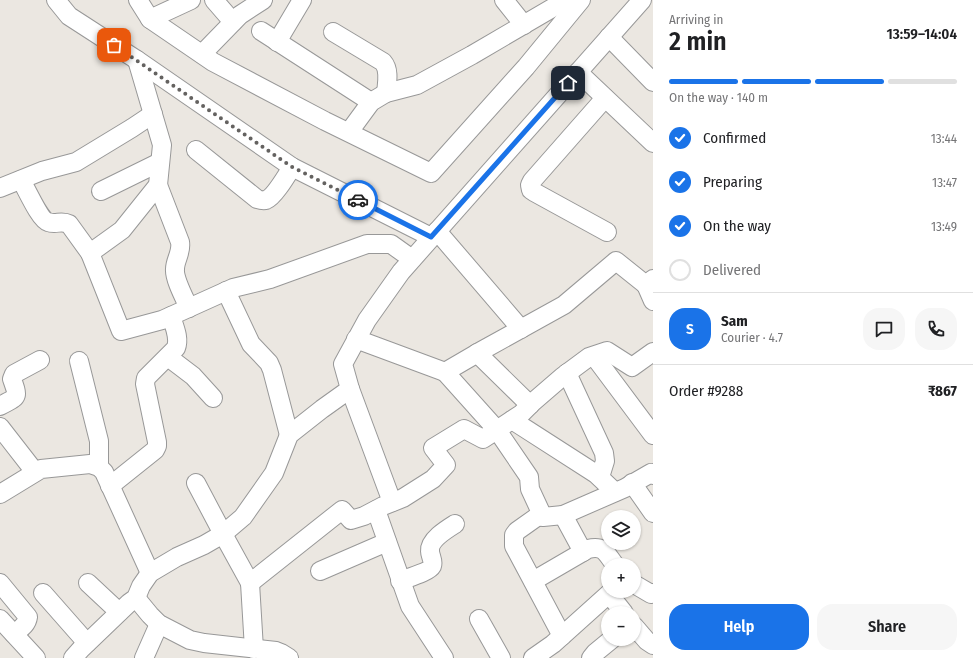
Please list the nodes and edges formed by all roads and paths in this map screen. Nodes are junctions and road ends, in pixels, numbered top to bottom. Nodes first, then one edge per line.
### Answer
1 (56, 0) edge
2 (138, 0) edge
3 (191, 0) edge
4 (214, 0) edge
5 (263, 0) edge
6 (302, 0) edge
7 (504, 0) edge
8 (566, 0) edge
9 (581, 0) edge
10 (642, 0) edge
11 (150, 19) junction
12 (233, 22) junction
13 (524, 24) junction
14 (261, 32) dead end
15 (333, 32) dead end
16 (609, 37) junction
17 (277, 42) junction
18 (202, 54) junction
19 (137, 60) junction
20 (578, 72) junction
21 (653, 82) edge
22 (378, 98) junction
23 (605, 98) junction
24 (153, 114) junction
25 (349, 132) junction
26 (653, 143) edge
27 (196, 150) dead end
28 (160, 162) junction
29 (292, 167) junction
30 (21, 180) junction
31 (158, 185) junction
32 (0, 188) edge
33 (101, 191) dead end
34 (607, 232) dead end
35 (434, 234) junction
36 (90, 253) junction
37 (412, 259) junction
38 (649, 282) edge
39 (226, 291) junction
40 (653, 301) edge
41 (189, 308) junction
42 (171, 316) junction
43 (521, 329) junction
44 (356, 339) junction
45 (653, 352) edge
46 (477, 353) junction
47 (594, 356) junction
48 (168, 357) junction
49 (40, 360) dead end
50 (79, 361) dead end
51 (445, 372) junction
52 (567, 373) junction
53 (350, 389) junction
54 (213, 398) dead end
55 (530, 405) junction
56 (0, 406) edge
57 (512, 420) junction
58 (0, 427) edge
59 (497, 430) junction
60 (289, 435) junction
61 (653, 435) edge
62 (99, 467) junction
63 (35, 472) junction
64 (653, 475) edge
65 (600, 477) junction
66 (196, 483) dead end
67 (632, 483) junction
68 (110, 486) junction
69 (615, 492) junction
70 (0, 494) edge
71 (392, 502) junction
72 (376, 510) junction
73 (653, 513) edge
74 (541, 514) junction
75 (563, 515) junction
76 (455, 524) dead end
77 (223, 534) junction
78 (387, 542) junction
79 (583, 552) junction
80 (610, 558) edge
81 (320, 571) dead end
82 (150, 573) junction
83 (400, 580) junction
84 (532, 581) junction
85 (0, 583) edge
86 (88, 583) dead end
87 (250, 583) junction
88 (641, 588) edge
89 (43, 593) dead end
90 (653, 593) edge
91 (136, 598) junction
92 (604, 598) edge
93 (119, 612) junction
94 (0, 619) edge
95 (479, 619) dead end
96 (159, 624) junction
97 (14, 634) junction
98 (641, 634) edge
99 (562, 636) junction
100 (87, 643) junction
101 (653, 645) edge
102 (604, 646) edge
103 (254, 649) junction
104 (36, 658) edge
105 (72, 658) edge
106 (144, 658) edge
107 (289, 658) edge
108 (444, 658) edge
109 (501, 658) edge
110 (533, 658) edge
111 (591, 658) edge

1 - 19 street
2 - 11 street
3 - 11 street
4 - 12 street
5 - 12 street
6 - 17 street
7 - 13 street
8 - 13 street
9 - 25 street
10 - 16 street
11 - 18 street
12 - 18 street
13 - 22 street
14 - 17 street
15 - 22 street
16 - 20 street
16 - 21 street
17 - 22 street
18 - 25 street
19 - 24 street
19 - 29 street
20 - 23 street
20 - 35 street
22 - 25 street
23 - 26 street
23 - 34 street
24 - 28 street
24 - 30 street
27 - 29 street
28 - 31 street
28 - 33 street
29 - 35 street
30 - 32 street
30 - 36 street
31 - 36 street
31 - 41 street
35 - 37 street
35 - 43 street
36 - 42 street
37 - 39 street
37 - 44 street
38 - 40 street
38 - 43 street
39 - 41 street
39 - 60 street
41 - 42 street
42 - 48 street
43 - 46 street
44 - 51 street
44 - 53 street
45 - 47 street
46 - 51 street
46 - 55 street
47 - 52 street
47 - 61 street
48 - 54 street
48 - 68 street
49 - 56 street
50 - 62 street
51 - 59 street
52 - 55 street
52 - 65 street
53 - 60 street
53 - 71 street
55 - 57 street
57 - 59 street
57 - 65 street
58 - 63 street
59 - 71 street
59 - 74 street
60 - 77 street
62 - 63 street
62 - 68 street
63 - 70 street
64 - 67 street
65 - 69 street
66 - 77 street
67 - 69 street
67 - 73 street
68 - 82 street
69 - 75 street
71 - 72 street
72 - 78 street
72 - 87 street
74 - 75 street
74 - 84 street
75 - 79 street
76 - 83 street
77 - 82 street
77 - 87 street
78 - 81 street
78 - 83 street
79 - 80 street
79 - 84 street
82 - 91 street
83 - 108 street
84 - 99 street
85 - 97 street
86 - 93 street
87 - 103 street
88 - 90 street
89 - 100 street
91 - 93 street
91 - 96 street
92 - 99 street
93 - 100 street
94 - 97 street
95 - 109 street
96 - 103 street
96 - 106 street
97 - 104 street
98 - 101 street
99 - 110 street
100 - 105 street
102 - 111 street
103 - 107 street

